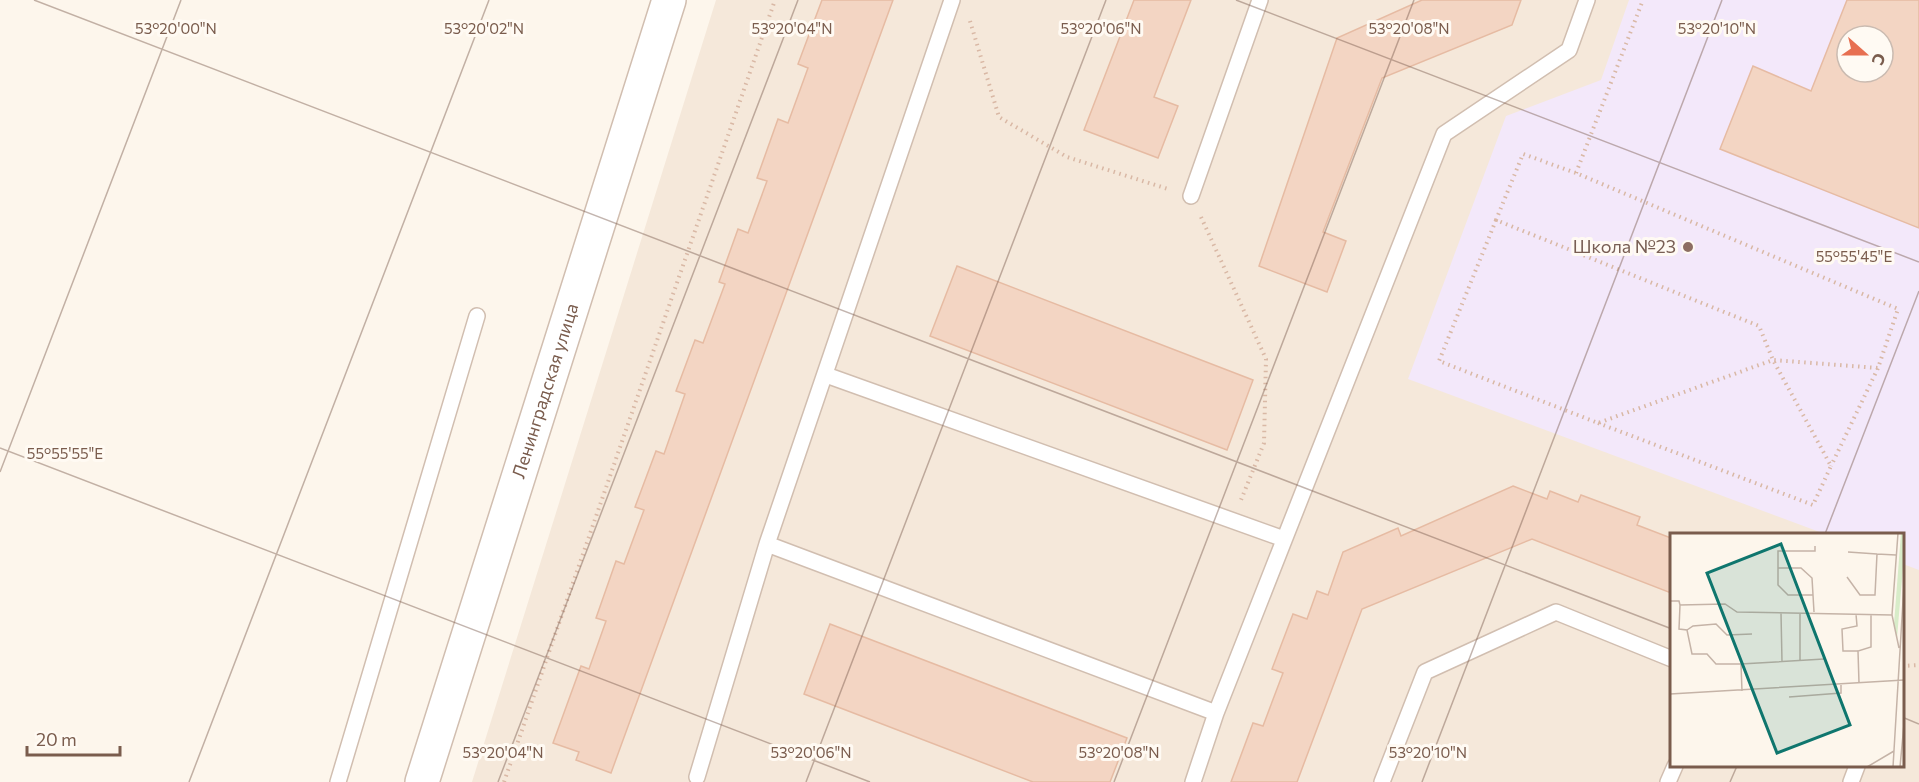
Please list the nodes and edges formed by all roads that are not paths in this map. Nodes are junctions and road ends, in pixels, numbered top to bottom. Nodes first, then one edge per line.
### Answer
1 (669, 0) edge
2 (952, 0) edge
3 (1260, 0) edge
4 (1587, 0) edge
5 (1191, 196) road end
6 (477, 316) dead end
7 (826, 375) junction
8 (1284, 538) junction
9 (767, 544) junction
10 (1670, 659) edge
11 (1216, 712) junction
12 (1674, 767) edge
13 (1856, 767) edge
14 (697, 777) dead end
15 (338, 782) edge
16 (422, 782) edge
17 (1192, 782) edge
18 (1382, 782) edge
19 (1668, 782) edge
20 (1851, 782) edge

1 - 16 street, Ленинградская улица
2 - 7 lane
3 - 5 lane
4 - 8 lane
6 - 15 lane
7 - 8 lane
7 - 9 lane
8 - 11 lane
9 - 11 lane
9 - 14 lane
10 - 18 lane
11 - 17 lane
12 - 19 lane
13 - 20 lane

